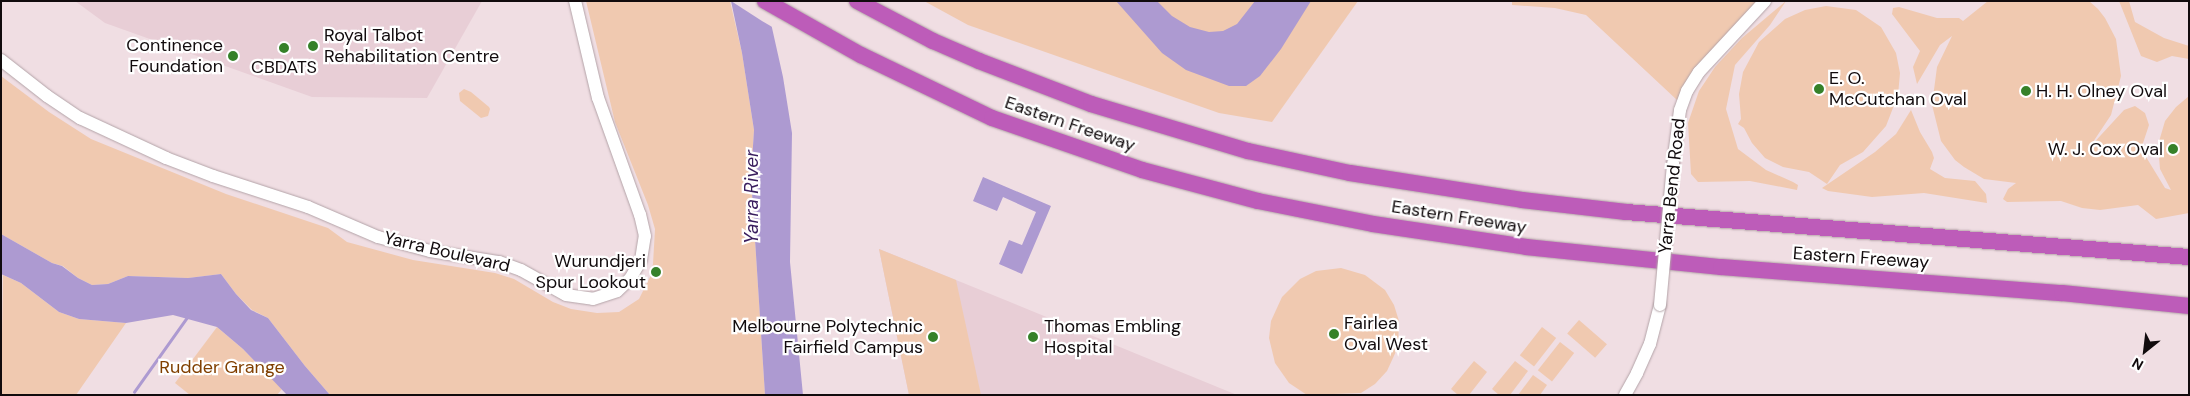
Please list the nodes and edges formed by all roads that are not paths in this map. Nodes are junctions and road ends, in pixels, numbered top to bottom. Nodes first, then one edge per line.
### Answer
1 (575, 1) edge
2 (765, 1) edge
3 (856, 1) edge
4 (1765, 1) edge
5 (1, 60) edge
6 (2189, 258) edge
7 (2189, 306) edge
8 (1625, 395) edge

1 - 5 main road, Yarra Boulevard
2 - 7 highway, Eastern Freeway
3 - 6 highway, Eastern Freeway
4 - 8 main road, Yarra Bend Road, bridge

